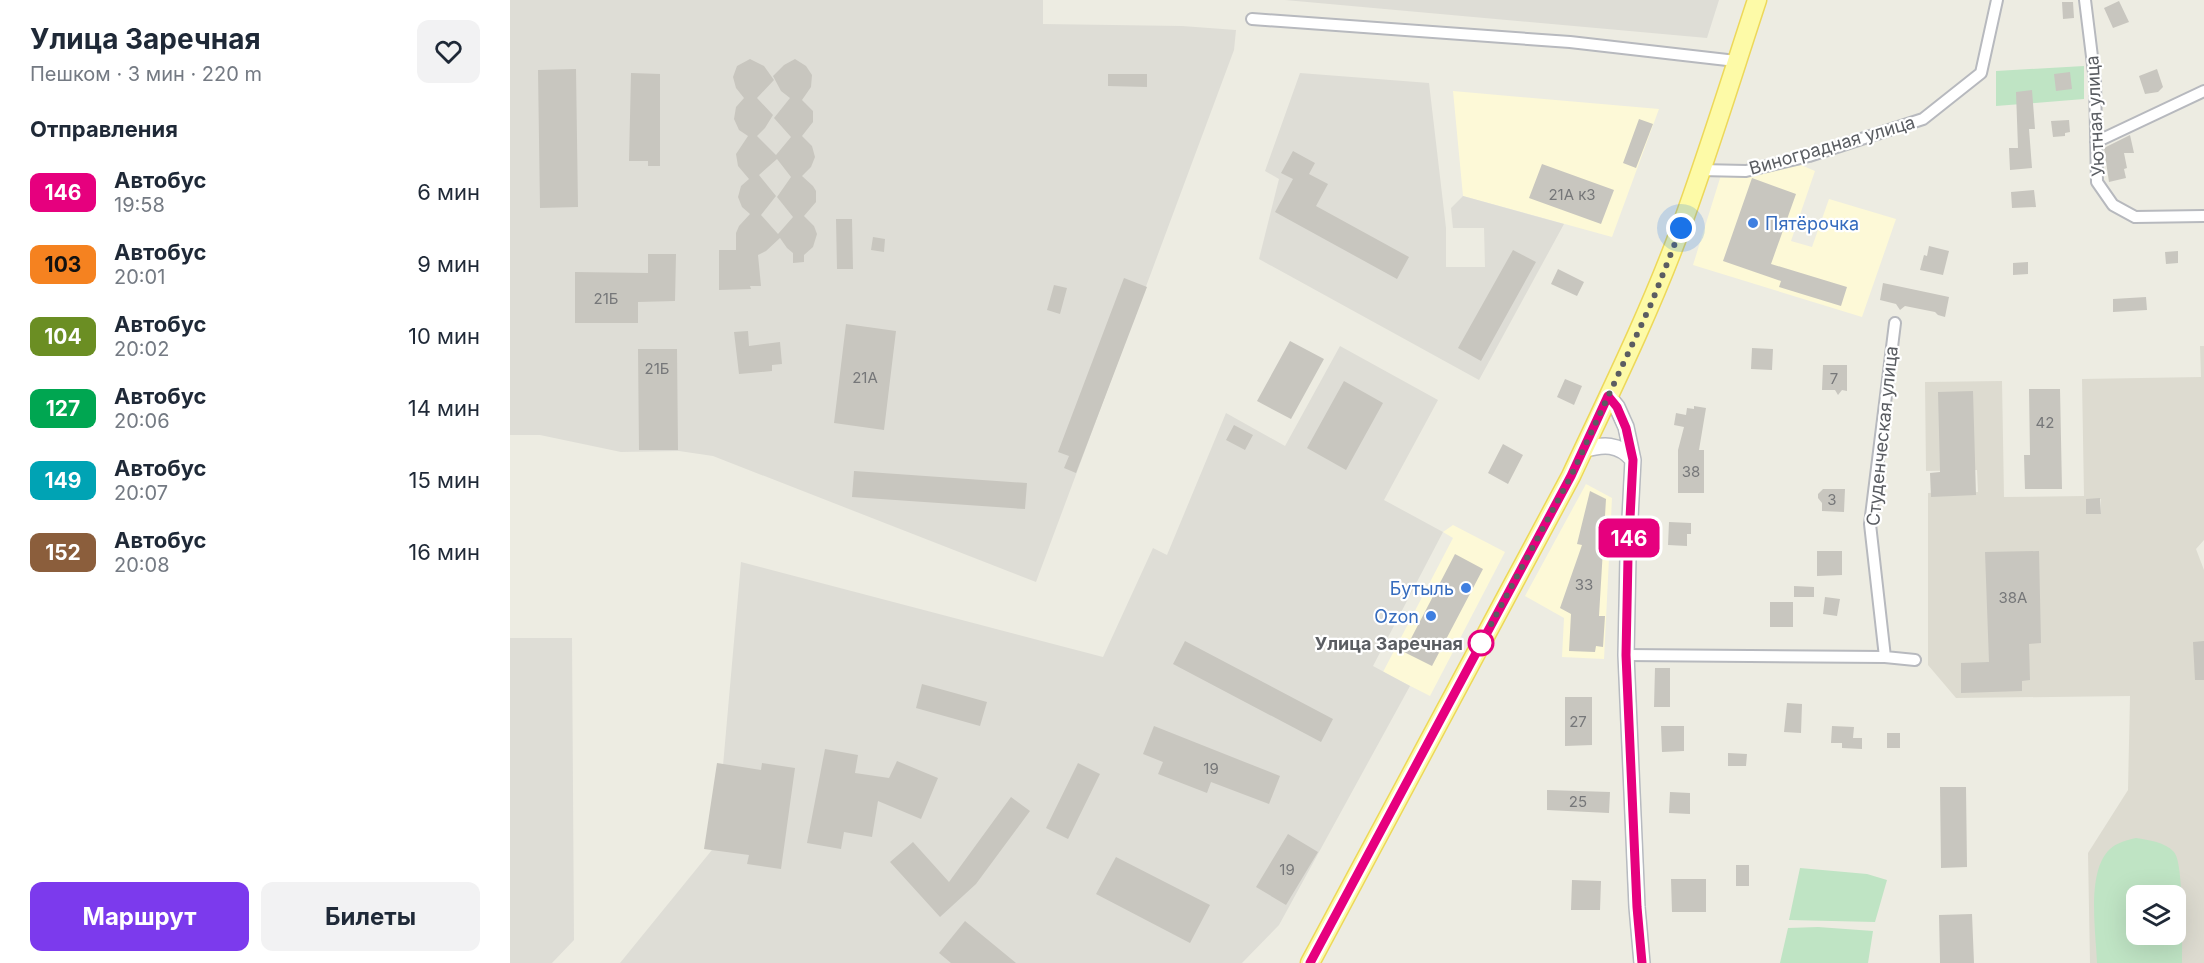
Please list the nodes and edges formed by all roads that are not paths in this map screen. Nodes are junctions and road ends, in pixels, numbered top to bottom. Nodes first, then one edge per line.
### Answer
1 (1757, 0) edge
2 (1997, 0) edge
3 (2085, 0) edge
4 (1252, 19) dead end
5 (1736, 61) junction
6 (2204, 91) edge
7 (2096, 142) junction
8 (1700, 170) junction
9 (2204, 216) edge
10 (1895, 322) dead end
11 (1608, 396) junction
12 (1583, 450) junction
13 (1633, 460) junction
14 (1626, 655) junction
15 (1885, 657) junction
16 (1915, 660) dead end
17 (1310, 963) edge
18 (1642, 963) edge

1 - 5 main road
2 - 8 street, Виноградная улица
3 - 7 street, Уютная улица
4 - 5 street
5 - 8 main road
6 - 7 street
7 - 9 street, Уютная улица
8 - 11 main road
10 - 15 street, Студенческая улица
11 - 12 main road
11 - 13 main road
12 - 13 main road
12 - 17 main road
13 - 14 main road
14 - 15 street
14 - 18 main road
15 - 16 street

